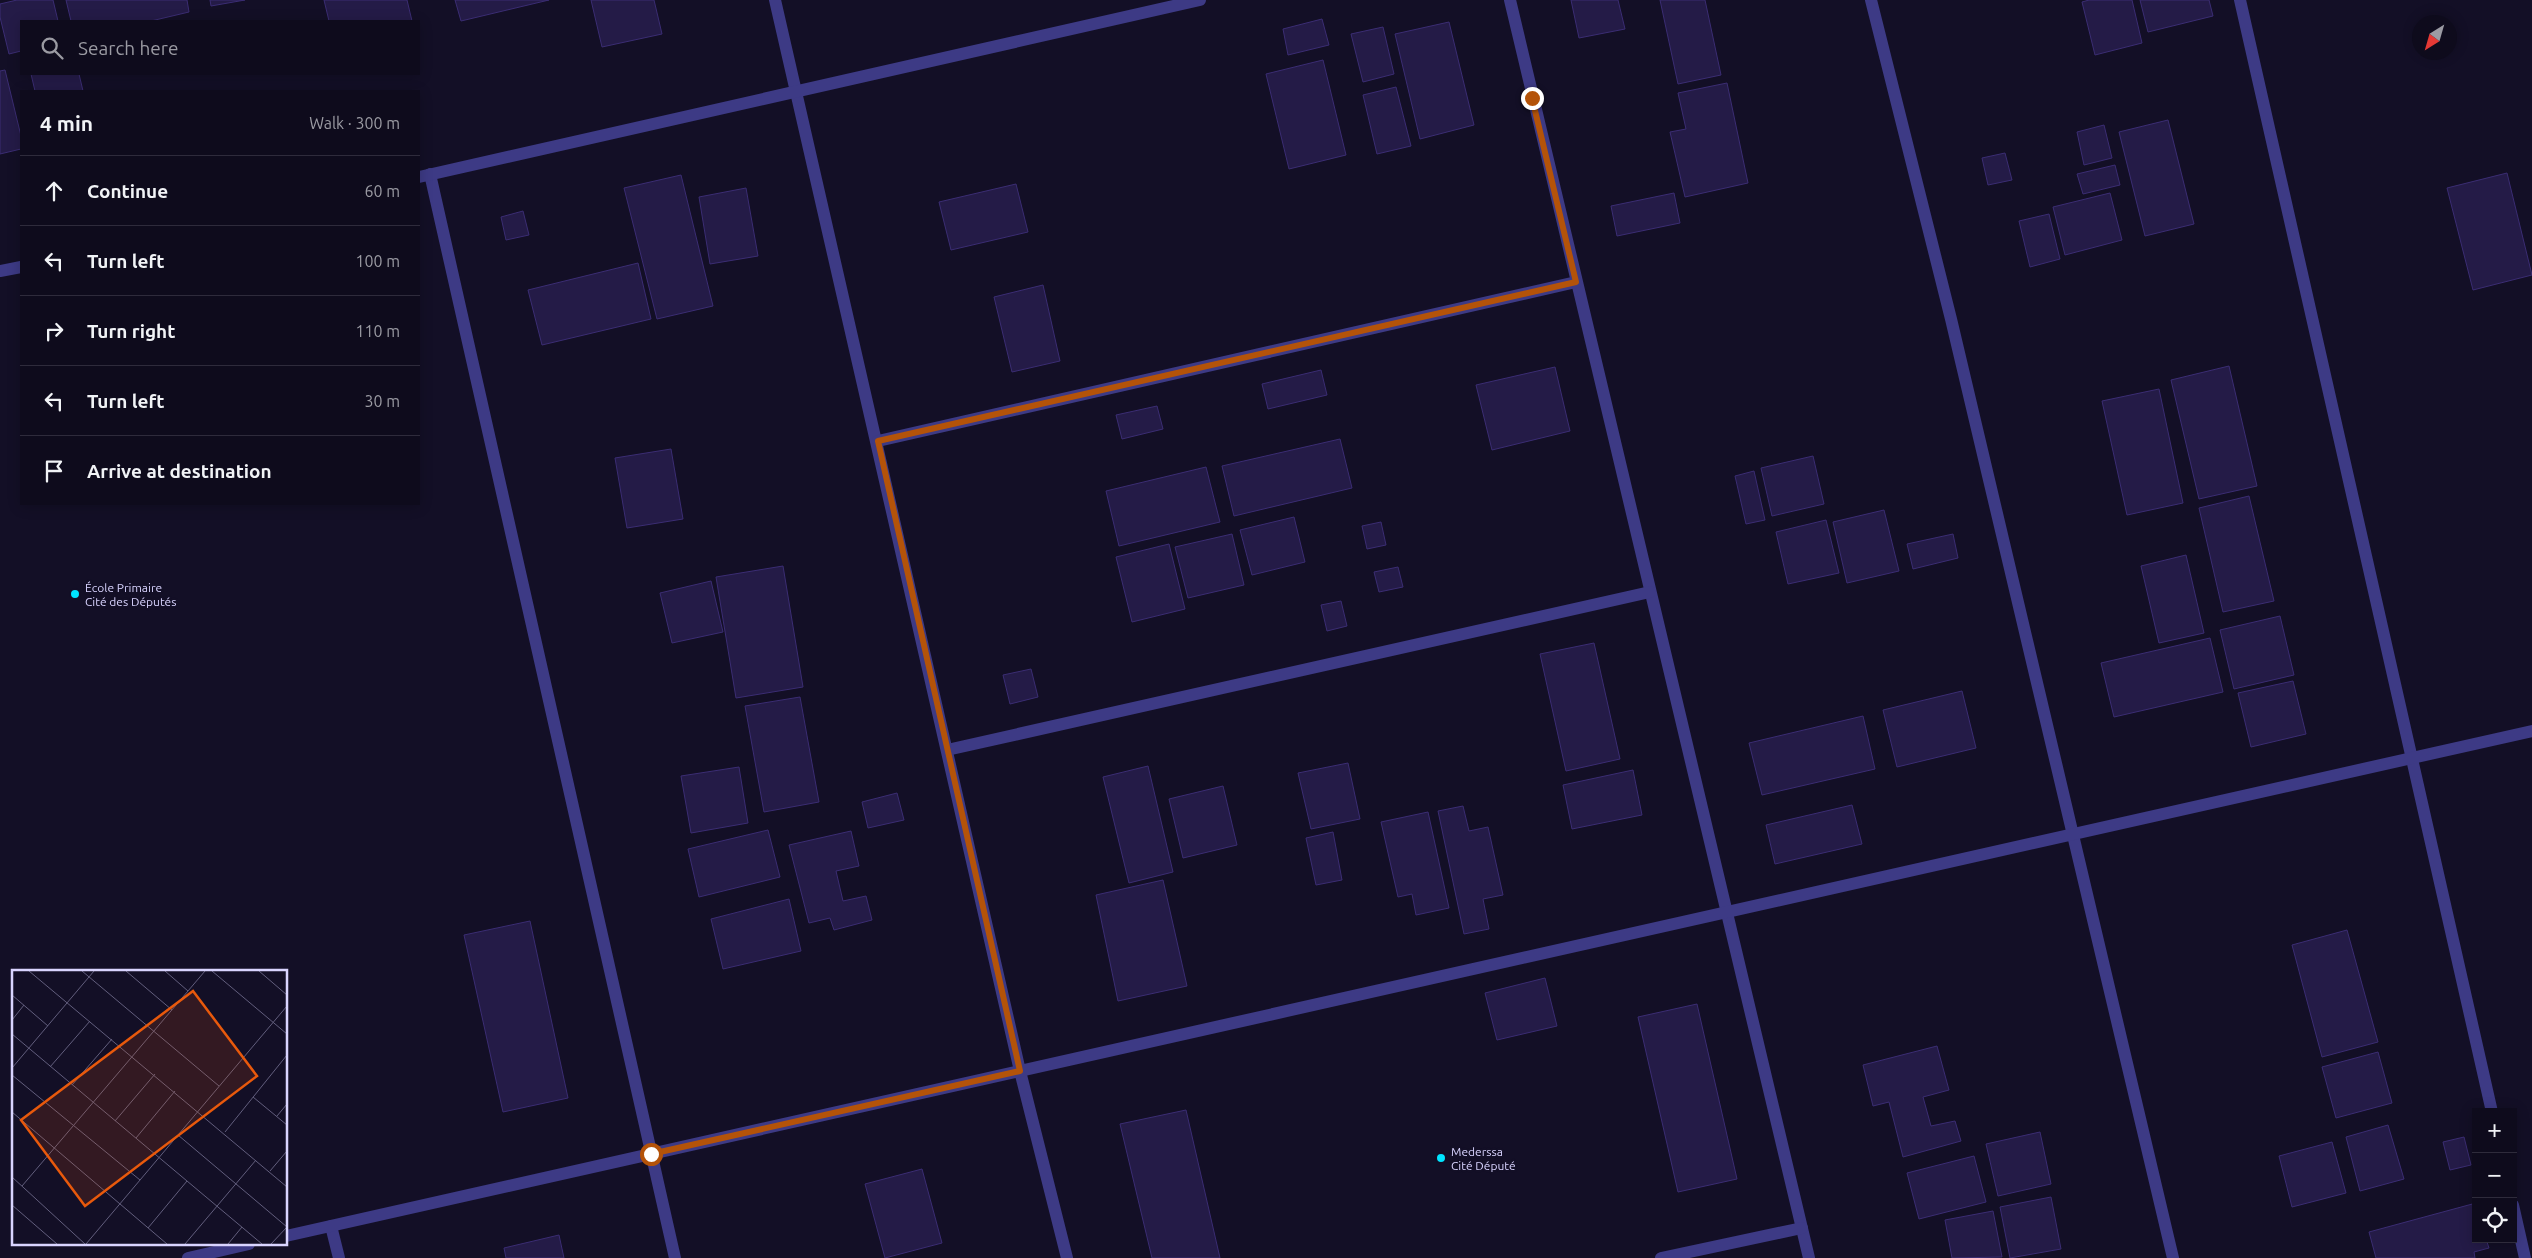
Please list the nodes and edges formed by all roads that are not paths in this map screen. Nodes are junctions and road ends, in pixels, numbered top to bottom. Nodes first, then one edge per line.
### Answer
1 (775, 0) edge
2 (1200, 0) edge
3 (1510, 0) edge
4 (1871, 0) edge
5 (2240, 0) edge
6 (1155, 5) edge
7 (797, 91) junction
8 (424, 176) edge
9 (20, 267) edge
10 (0, 272) edge
11 (1576, 282) junction
12 (878, 441) junction
13 (1650, 592) junction
14 (2532, 730) edge
15 (947, 750) junction
16 (2412, 758) junction
17 (2073, 834) junction
18 (1726, 912) junction
19 (1020, 1071) junction
20 (2491, 1108) edge
21 (651, 1154) junction
22 (2517, 1223) edge
23 (331, 1226) junction
24 (1802, 1228) junction
25 (288, 1236) edge
26 (241, 1246) edge
27 (188, 1258) edge
28 (338, 1258) edge
29 (675, 1258) edge
30 (1067, 1258) edge
31 (1661, 1258) edge
32 (1809, 1258) edge
33 (2173, 1258) edge
34 (2525, 1258) edge

1 - 7 street
2 - 6 street
3 - 11 street
4 - 17 street
5 - 16 street
6 - 7 street
7 - 8 street
7 - 12 street
8 - 21 street
9 - 10 street
11 - 12 street
11 - 13 street
12 - 15 street
13 - 15 street
13 - 18 street
14 - 16 street
15 - 19 street
16 - 17 street
16 - 20 street
17 - 18 street
17 - 33 street
18 - 19 street
18 - 24 street
19 - 21 street
19 - 30 street
21 - 23 street
21 - 29 street
22 - 34 street
23 - 25 street
23 - 28 street
24 - 31 street
24 - 32 street
26 - 27 street

